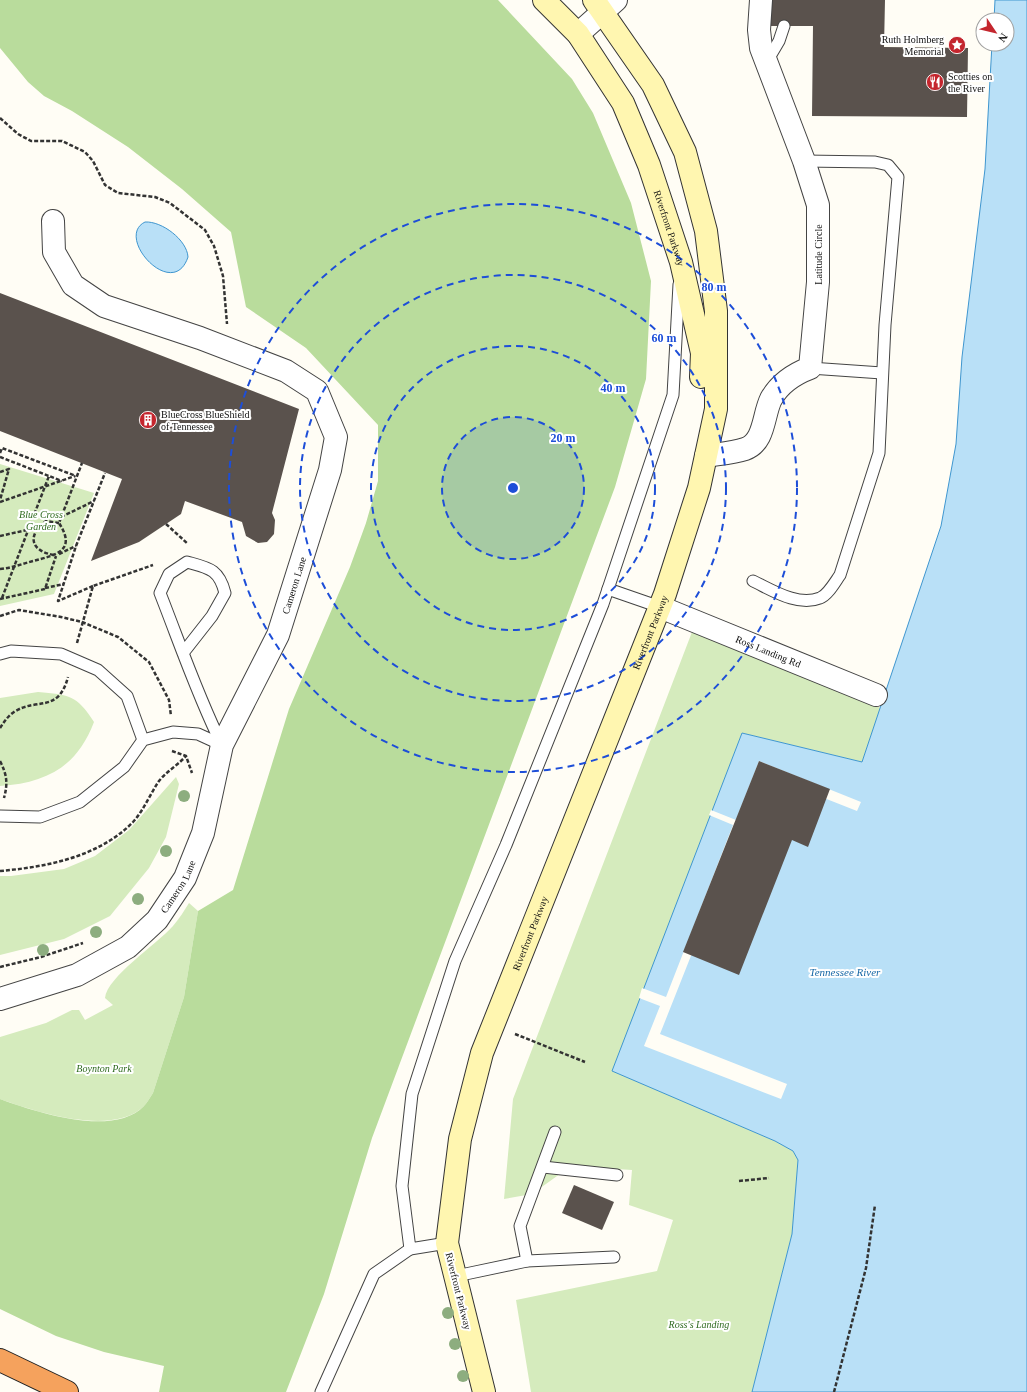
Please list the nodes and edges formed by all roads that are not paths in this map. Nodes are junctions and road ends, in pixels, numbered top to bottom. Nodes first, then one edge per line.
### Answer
1 (544, 0) edge
2 (761, 0) edge
3 (604, 4) edge
4 (784, 26) dead end
5 (578, 34) junction
6 (766, 63) junction
7 (804, 161) junction
8 (53, 221) dead end
9 (681, 262) junction
10 (810, 368) junction
11 (882, 373) junction
12 (706, 456) junction
13 (699, 488) junction
14 (752, 581) dead end
15 (608, 589) junction
16 (660, 606) junction
17 (0, 654) edge
18 (183, 654) junction
19 (876, 695) dead end
20 (143, 740) junction
21 (222, 745) junction
22 (0, 816) edge
23 (0, 999) edge
24 (555, 1132) dead end
25 (542, 1167) junction
26 (617, 1175) dead end
27 (447, 1243) junction
28 (410, 1249) junction
29 (614, 1256) dead end
30 (526, 1261) junction
31 (456, 1276) junction
32 (0, 1360) edge
33 (67, 1392) edge
34 (321, 1392) edge
35 (484, 1392) edge

1 - 5 main road, Riverfront Parkway
2 - 6 street, Latitude Circle
3 - 5 street
3 - 12 main road, Riverfront Parkway
4 - 6 lane
5 - 9 main road, Riverfront Parkway
6 - 7 street, Latitude Circle
7 - 10 street, Latitude Circle
7 - 11 lane
8 - 21 street, Cameron Lane
9 - 13 main road, Riverfront Parkway
9 - 15 lane
10 - 11 lane
10 - 12 street
11 - 14 lane
12 - 13 main road, Riverfront Parkway
13 - 16 main road, Riverfront Parkway
15 - 16 lane
15 - 28 lane
16 - 19 street, Ross Landing Rd
16 - 27 main road, Riverfront Parkway
17 - 20 lane
18 - 18 lane
18 - 21 lane
20 - 21 lane
20 - 22 lane
21 - 23 street, Cameron Lane
24 - 25 lane
25 - 26 lane
25 - 30 lane
27 - 28 lane
27 - 31 main road, Riverfront Parkway
28 - 34 lane
29 - 30 lane
30 - 31 lane
31 - 35 main road, Riverfront Parkway
32 - 33 highway

